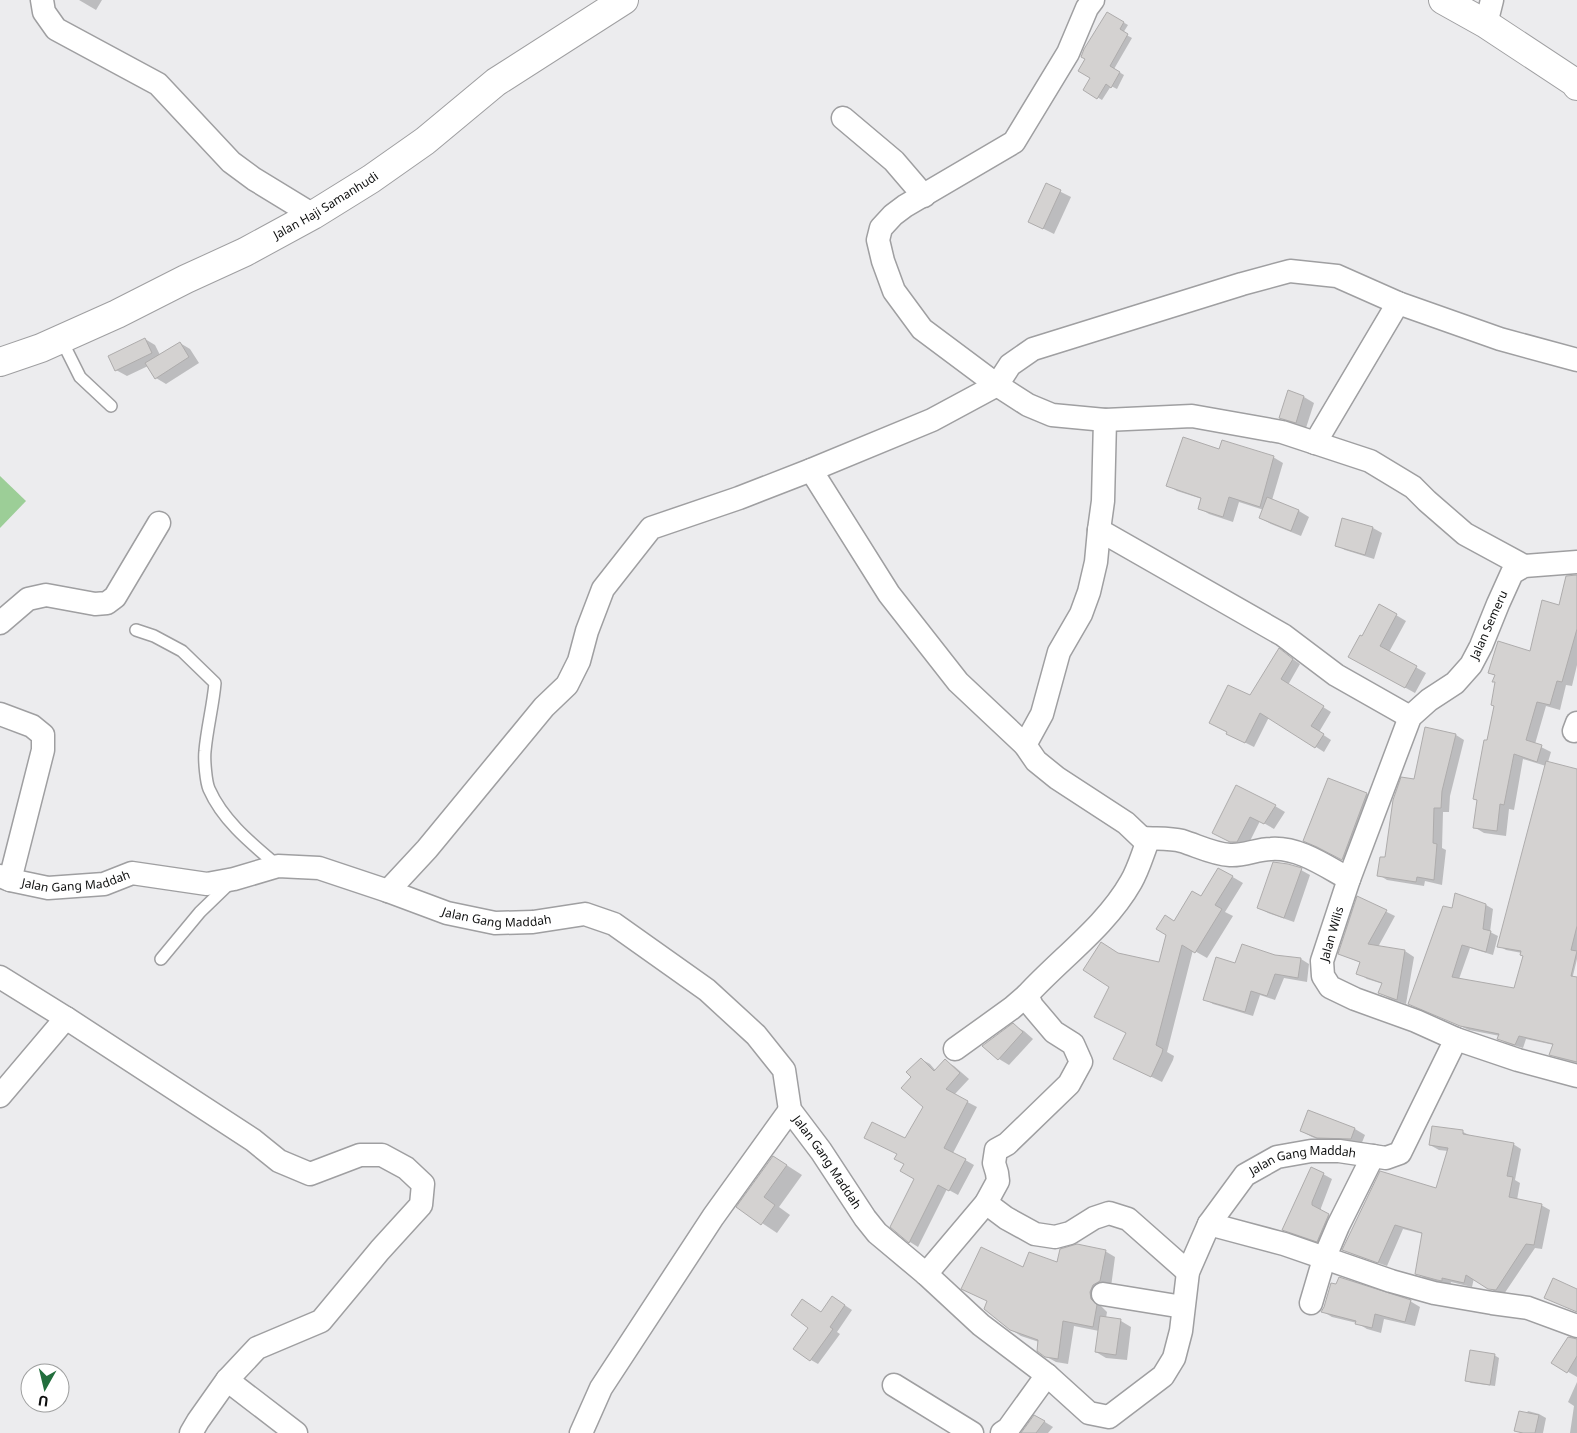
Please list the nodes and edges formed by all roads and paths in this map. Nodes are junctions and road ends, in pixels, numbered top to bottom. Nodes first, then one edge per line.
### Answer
1 (42, 0) edge
2 (624, 0) edge
3 (1094, 0) edge
4 (1443, 0) edge
5 (1489, 12) edge
6 (1577, 86) edge
7 (844, 118) dead end
8 (924, 196) junction
9 (313, 215) junction
10 (1398, 303) junction
11 (61, 339) junction
12 (1577, 360) edge
13 (0, 362) edge
14 (997, 385) junction
15 (111, 406) dead end
16 (1105, 420) junction
17 (1315, 443) junction
18 (811, 470) junction
19 (159, 523) dead end
20 (1099, 530) junction
21 (1577, 562) edge
22 (1524, 566) junction
23 (0, 623) edge
24 (136, 630) dead end
25 (0, 714) edge
26 (1410, 717) junction
27 (1026, 745) junction
28 (1144, 838) junction
29 (278, 866) junction
30 (5, 878) edge
31 (234, 879) junction
32 (1348, 879) junction
33 (388, 891) junction
34 (161, 959) dead end
35 (0, 977) edge
36 (1027, 995) junction
37 (66, 1018) junction
38 (1456, 1039) junction
39 (955, 1049) dead end
40 (1577, 1076) edge
41 (0, 1096) edge
42 (790, 1110) junction
43 (1373, 1156) junction
44 (986, 1203) junction
45 (1209, 1224) junction
46 (1324, 1259) junction
47 (1188, 1272) junction
48 (926, 1274) junction
49 (1103, 1294) dead end
50 (1311, 1303) dead end
51 (1182, 1307) junction
52 (1577, 1326) edge
53 (1047, 1375) junction
54 (227, 1380) junction
55 (894, 1385) dead end
56 (191, 1433) edge
57 (296, 1433) edge
58 (581, 1433) edge
59 (972, 1433) edge
60 (1002, 1433) edge

1 - 9 street
2 - 9 street, Jalan Haji Samanhudi
3 - 8 street
4 - 5 street
5 - 6 street
7 - 8 street
8 - 14 street
9 - 11 street, Jalan Haji Samanhudi
10 - 12 street
10 - 14 street
10 - 17 street
11 - 13 street, Jalan Haji Samanhudi
11 - 15 lane
14 - 16 street
14 - 18 street
16 - 17 street
16 - 20 street
17 - 22 street
18 - 27 street
18 - 33 street
19 - 23 street
20 - 26 street
20 - 27 street
21 - 22 street
22 - 26 street, Jalan Semeru
24 - 29 lane
25 - 30 street
26 - 32 street, Jalan Wilis
27 - 28 street
28 - 32 street
28 - 36 street
29 - 31 street, Jalan Gang Maddah
29 - 33 street, Jalan Gang Maddah
30 - 31 street, Jalan Gang Maddah
31 - 34 lane
32 - 38 street, Jalan Wilis
33 - 42 street, Jalan Gang Maddah
35 - 37 street
36 - 39 street
36 - 44 street
37 - 41 street
37 - 54 street
38 - 40 street, Jalan Wilis
38 - 43 street, Jalan Gang Maddah
42 - 48 street, Jalan Gang Maddah
42 - 58 street
43 - 45 street, Jalan Gang Maddah
43 - 46 street
44 - 47 street
44 - 48 street
45 - 46 street
45 - 47 street, Jalan Gang Maddah
46 - 50 street
46 - 52 street
47 - 51 street, Jalan Gang Maddah
48 - 53 street, Jalan Gang Maddah
49 - 51 street
51 - 53 street, Jalan Gang Maddah
53 - 60 street
54 - 56 street
54 - 57 street
55 - 59 street

